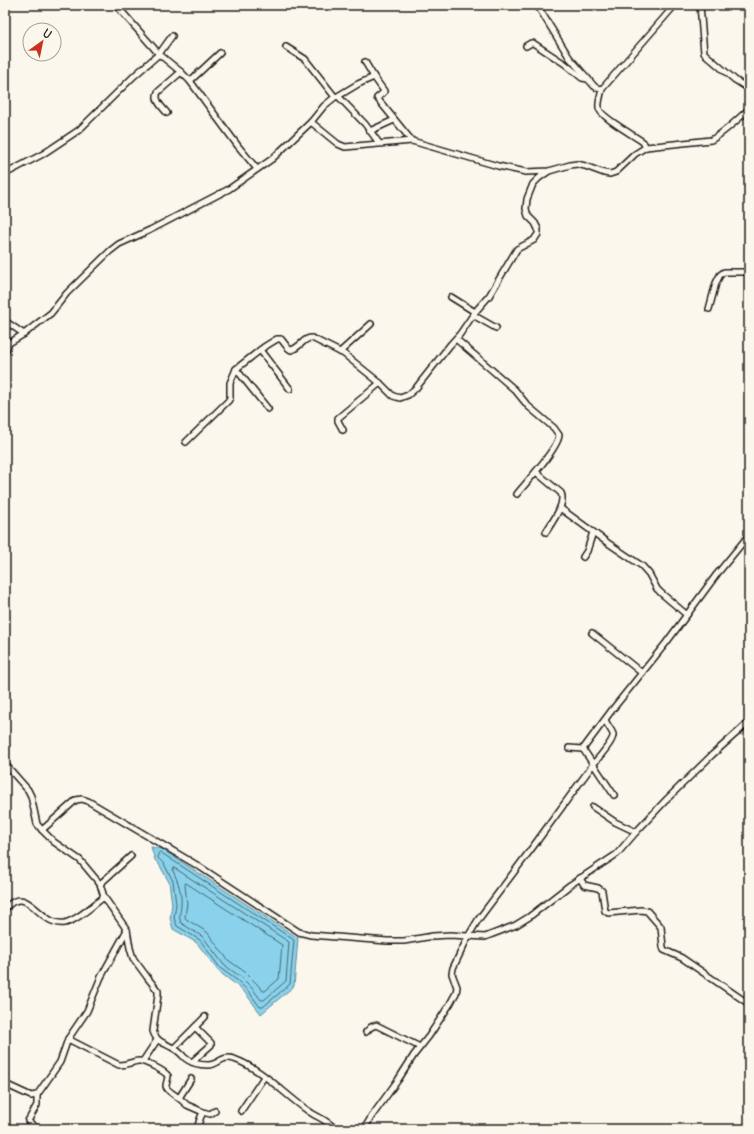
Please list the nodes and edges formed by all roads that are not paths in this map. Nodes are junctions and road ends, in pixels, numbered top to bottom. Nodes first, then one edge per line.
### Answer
1 (116, 5) edge
2 (537, 5) edge
3 (675, 5) edge
4 (700, 5) edge
5 (172, 36) dead end
6 (526, 46) dead end
7 (286, 47) dead end
8 (220, 53) dead end
9 (159, 54) junction
10 (365, 62) dead end
11 (181, 72) junction
12 (374, 76) junction
13 (588, 79) junction
14 (190, 81) junction
15 (602, 89) junction
16 (749, 89) edge
17 (336, 96) junction
18 (749, 109) edge
19 (167, 113) dead end
20 (394, 120) junction
21 (311, 122) junction
22 (370, 131) junction
23 (412, 140) junction
24 (379, 143) junction
25 (646, 146) junction
26 (257, 169) junction
27 (549, 172) junction
28 (5, 174) edge
29 (749, 272) edge
30 (451, 296) dead end
31 (709, 309) dead end
32 (474, 314) junction
33 (5, 321) edge
34 (371, 324) dead end
35 (496, 328) dead end
36 (24, 334) junction
37 (456, 339) junction
38 (260, 350) junction
39 (5, 352) edge
40 (340, 352) junction
41 (236, 369) junction
42 (380, 384) junction
43 (290, 390) dead end
44 (268, 409) dead end
45 (343, 430) dead end
46 (186, 442) dead end
47 (536, 472) junction
48 (517, 494) dead end
49 (560, 508) junction
50 (546, 532) dead end
51 (593, 532) junction
52 (749, 535) edge
53 (583, 557) dead end
54 (687, 615) junction
55 (592, 633) dead end
56 (642, 673) junction
57 (605, 720) junction
58 (749, 722) edge
59 (570, 748) dead end
60 (584, 749) junction
61 (5, 764) edge
62 (593, 764) junction
63 (614, 795) dead end
64 (593, 807) dead end
65 (42, 830) junction
66 (636, 832) junction
67 (131, 856) dead end
68 (580, 878) junction
69 (100, 884) junction
70 (104, 897) junction
71 (5, 909) edge
72 (127, 930) junction
73 (469, 935) junction
74 (749, 1004) edge
75 (205, 1017) dead end
76 (195, 1027) junction
77 (366, 1032) dead end
78 (68, 1039) junction
79 (157, 1040) junction
80 (420, 1047) junction
81 (174, 1048) junction
82 (143, 1061) junction
83 (192, 1062) junction
84 (264, 1077) junction
85 (191, 1080) dead end
86 (5, 1084) edge
87 (37, 1095) junction
88 (179, 1098) junction
89 (215, 1110) dead end
90 (241, 1111) dead end
91 (203, 1112) junction
92 (38, 1129) edge
93 (197, 1129) edge
94 (335, 1129) edge
95 (364, 1129) edge

1 - 9 street
2 - 13 street
3 - 15 street
4 - 16 street
5 - 9 street
6 - 13 street
7 - 17 street
8 - 14 street
9 - 11 street
9 - 28 street
10 - 12 street
11 - 14 street
11 - 19 street
12 - 17 street
12 - 20 street
13 - 15 street
14 - 26 street
15 - 25 street
17 - 21 street
17 - 22 street
18 - 25 street
20 - 22 street
20 - 23 street
21 - 24 street
21 - 26 street
22 - 24 street
23 - 24 street
23 - 27 street
25 - 27 street
26 - 36 street
27 - 32 street
29 - 31 street
30 - 32 street
32 - 35 street
32 - 37 street
33 - 36 street
34 - 40 street
36 - 39 street
37 - 42 street
37 - 47 street
38 - 40 street
38 - 41 street
38 - 43 street
40 - 42 street
41 - 44 street
41 - 46 street
42 - 45 street
47 - 48 street
47 - 49 street
49 - 50 street
49 - 51 street
51 - 53 street
51 - 54 street
52 - 54 street
54 - 56 street
55 - 56 street
56 - 57 street
57 - 60 street
57 - 62 street
58 - 66 street
59 - 60 street
60 - 62 street
61 - 65 street
62 - 63 street
62 - 73 street
64 - 66 street
65 - 69 street
65 - 73 street
66 - 68 street
67 - 69 street
68 - 73 street
68 - 74 street
69 - 70 street
70 - 71 street
70 - 72 street
72 - 78 street
72 - 79 street
73 - 80 street
75 - 76 street
76 - 81 street
76 - 83 street
77 - 80 street
78 - 82 street
78 - 87 street
79 - 81 street
79 - 82 street
80 - 95 street
81 - 83 street
82 - 88 street
83 - 84 street
84 - 90 street
84 - 94 street
85 - 88 street
86 - 87 street
87 - 92 street
88 - 91 street
89 - 91 street
91 - 93 street

